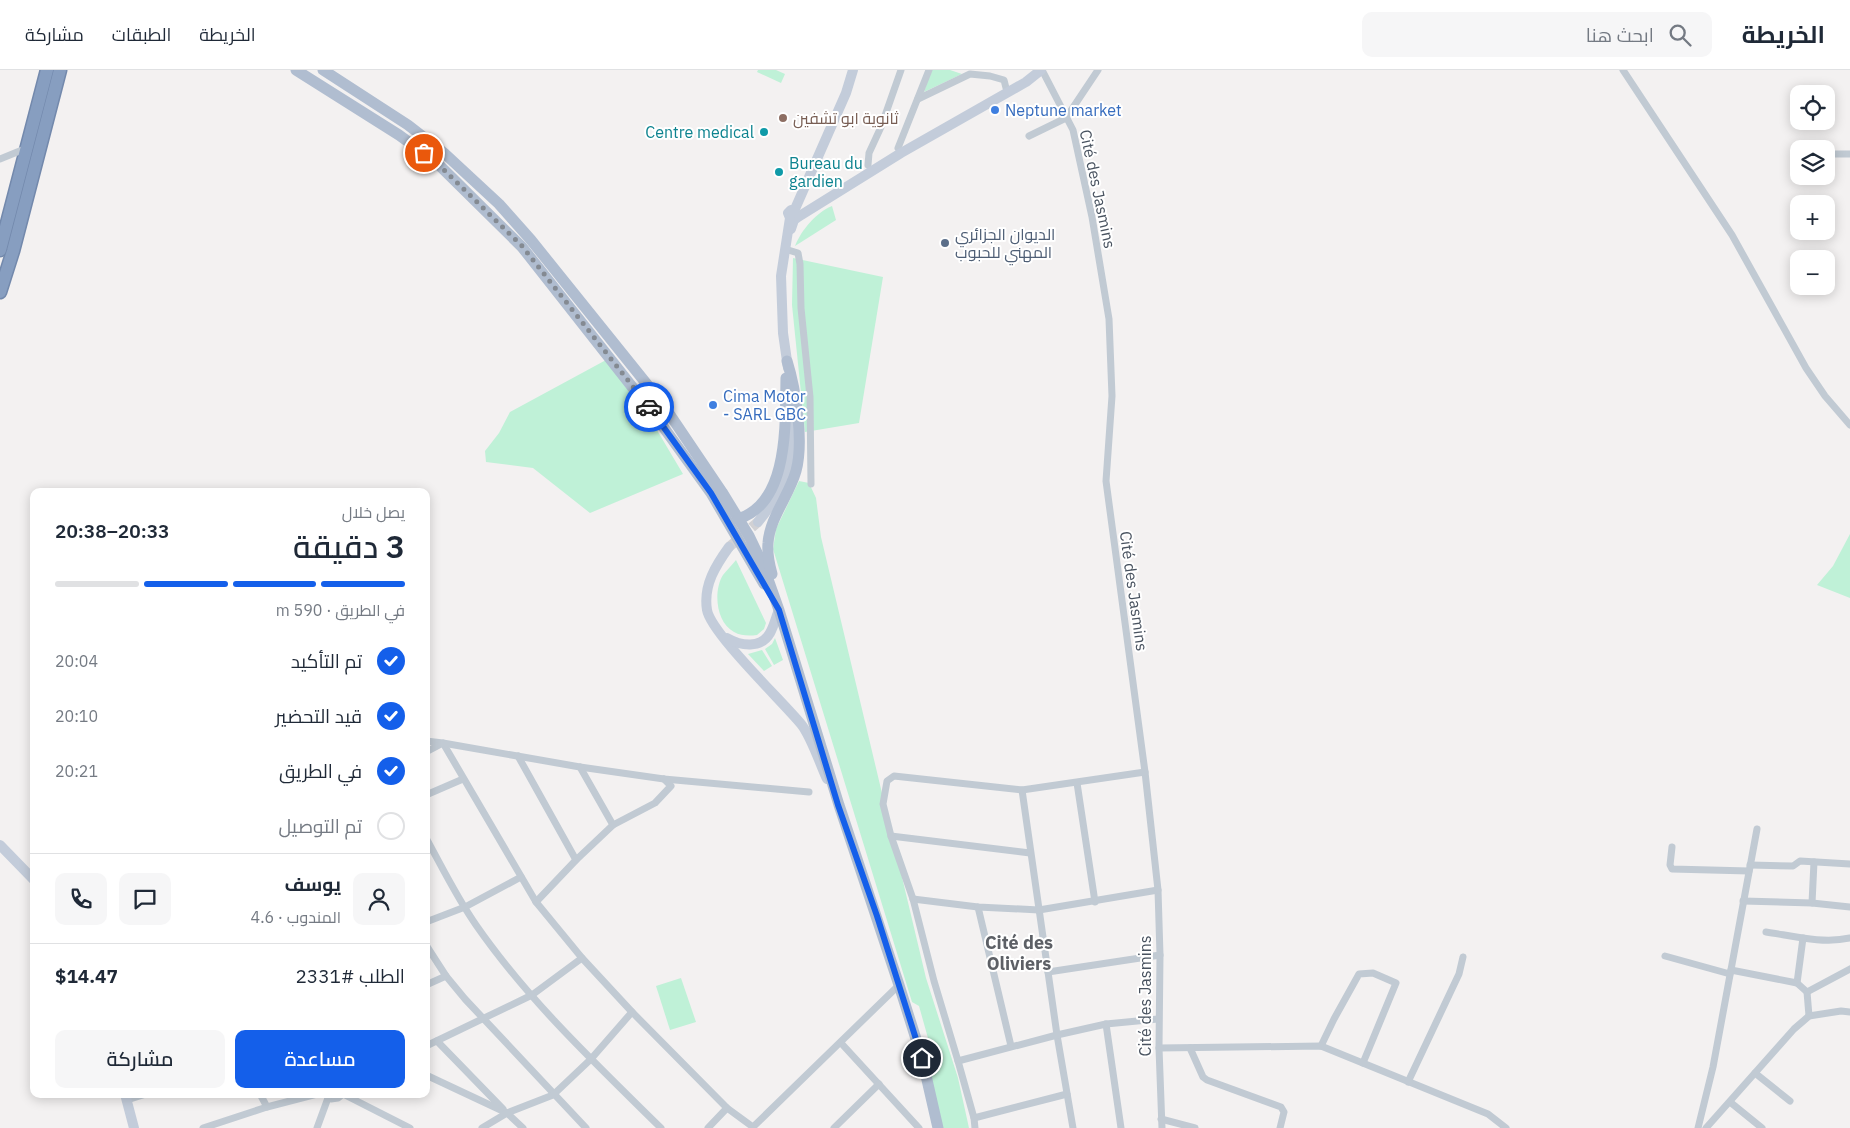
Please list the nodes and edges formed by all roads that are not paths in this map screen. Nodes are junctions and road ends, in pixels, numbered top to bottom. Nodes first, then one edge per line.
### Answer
1 (47, 70) edge
2 (60, 70) edge
3 (296, 70) edge
4 (323, 70) edge
5 (854, 70) edge
6 (901, 70) edge
7 (929, 70) edge
8 (1032, 70) edge
9 (1041, 70) edge
10 (1098, 70) edge
11 (1623, 70) edge
12 (1006, 88) junction
13 (918, 99) junction
14 (1066, 118) junction
15 (1029, 136) dead end
16 (27, 148) junction
17 (898, 148) junction
18 (1835, 154) edge
19 (1850, 154) edge
20 (0, 159) edge
21 (868, 165) junction
22 (795, 215) junction
23 (785, 248) junction
24 (0, 250) edge
25 (0, 292) edge
26 (787, 361) junction
27 (1850, 425) edge
28 (811, 484) dead end
29 (738, 519) junction
30 (758, 522) tunnel mouth
31 (730, 547) tunnel mouth
32 (779, 610) junction
33 (720, 634) junction
34 (430, 742) edge
35 (443, 744) junction
36 (430, 750) edge
37 (518, 756) junction
38 (580, 767) junction
39 (1145, 772) junction
40 (463, 778) junction
41 (664, 779) junction
42 (1076, 783) junction
43 (1022, 790) junction
44 (809, 792) dead end
45 (430, 794) edge
46 (838, 805) junction
47 (613, 825) junction
48 (1757, 829) dead end
49 (891, 836) junction
50 (0, 845) edge
51 (430, 845) edge
52 (1672, 847) dead end
53 (1030, 853) junction
54 (576, 860) junction
55 (1814, 862) junction
56 (1850, 864) edge
57 (1749, 868) junction
58 (30, 876) edge
59 (521, 877) junction
60 (1158, 890) junction
61 (913, 899) junction
62 (1743, 900) junction
63 (536, 902) junction
64 (1095, 902) junction
65 (1812, 903) junction
66 (465, 907) junction
67 (978, 907) junction
68 (1850, 907) edge
69 (1039, 910) junction
70 (430, 920) edge
71 (1766, 932) dead end
72 (1803, 938) junction
73 (1850, 938) edge
74 (430, 951) edge
75 (1160, 955) junction
76 (1665, 956) dead end
77 (1463, 957) dead end
78 (582, 958) junction
79 (1850, 969) edge
80 (1048, 972) junction
81 (1730, 972) junction
82 (446, 976) junction
83 (430, 983) edge
84 (1797, 984) junction
85 (899, 985) junction
86 (1807, 992) junction
87 (532, 995) junction
88 (632, 1012) junction
89 (1850, 1012) edge
90 (1809, 1016) junction
91 (484, 1018) junction
92 (1158, 1018) junction
93 (1106, 1024) junction
94 (1057, 1035) junction
95 (437, 1041) junction
96 (841, 1043) junction
97 (430, 1044) edge
98 (1011, 1046) junction
99 (1321, 1046) junction
100 (1158, 1048) junction
101 (1190, 1048) junction
102 (591, 1059) junction
103 (958, 1061) junction
104 (1363, 1063) junction
105 (1755, 1073) junction
106 (430, 1076) edge
107 (1408, 1082) junction
108 (880, 1084) junction
109 (1066, 1094) junction
110 (554, 1096) junction
111 (126, 1098) edge
112 (262, 1098) edge
113 (302, 1098) edge
114 (325, 1098) edge
115 (351, 1098) edge
116 (1790, 1101) dead end
117 (1730, 1102) junction
118 (267, 1107) junction
119 (727, 1108) junction
120 (507, 1113) junction
121 (974, 1118) junction
122 (1160, 1125) edge
123 (754, 1127) edge
124 (134, 1128) edge
125 (203, 1128) edge
126 (317, 1128) edge
127 (410, 1128) edge
128 (482, 1128) edge
129 (522, 1128) edge
130 (586, 1128) edge
131 (661, 1128) edge
132 (708, 1128) edge
133 (834, 1128) edge
134 (919, 1128) edge
135 (938, 1128) edge
136 (975, 1128) edge
137 (1073, 1128) edge
138 (1120, 1128) edge
139 (1195, 1128) edge
140 (1280, 1128) edge
141 (1506, 1128) edge
142 (1698, 1128) edge
143 (1706, 1128) edge
144 (1762, 1128) edge

1 - 16 highway
2 - 25 highway
3 - 32 main road
4 - 29 main road
5 - 22 main road
6 - 21 street
7 - 13 street
8 - 12 main road
9 - 14 street, Cité des Jasmins
9 - 22 main road
10 - 14 street
11 - 27 street
12 - 13 street
12 - 17 main road
13 - 17 street
14 - 15 street
14 - 39 street, Cité des Jasmins
16 - 20 street
16 - 24 highway
17 - 21 main road
18 - 19 street
21 - 22 main road
22 - 23 main road
23 - 26 main road
23 - 28 street
26 - 29 main road
26 - 30 main road
26 - 32 main road
29 - 32 main road
31 - 33 main road
32 - 33 main road
32 - 46 main road
33 - 46 main road
34 - 35 street
35 - 36 street
35 - 37 street
35 - 40 street
37 - 38 street
37 - 54 street
38 - 41 street
38 - 47 street
39 - 42 street
39 - 60 street, Cité des Jasmins
40 - 45 street
40 - 59 street
41 - 44 street
41 - 47 street
42 - 43 street
42 - 64 street
43 - 49 street
43 - 53 street
46 - 85 main road
47 - 54 street
48 - 57 street
49 - 53 street
49 - 61 street
50 - 58 main road
51 - 66 street
52 - 57 street
53 - 69 street
54 - 63 street
55 - 56 street
55 - 57 street
55 - 65 street
57 - 62 street
59 - 63 street
59 - 66 street
60 - 64 street
60 - 75 street, Cité des Jasmins
61 - 67 street
61 - 103 street
62 - 65 street
62 - 81 street
63 - 78 street
64 - 69 street
65 - 68 street
66 - 70 street
66 - 87 street
67 - 69 street
67 - 98 street
69 - 80 street
71 - 72 street
72 - 73 street
72 - 84 street
74 - 82 street
75 - 80 street
75 - 92 street, Cité des Jasmins
76 - 81 street
77 - 107 street
78 - 87 street
78 - 88 street
79 - 86 street
80 - 94 street
81 - 84 street
81 - 142 street
82 - 83 street
82 - 91 street
84 - 86 street
85 - 96 street
85 - 135 main road
86 - 90 street
87 - 91 street
87 - 102 street
88 - 102 street
88 - 119 street
89 - 90 street
90 - 105 street
91 - 95 street
91 - 110 street
92 - 93 street
92 - 100 street, Cité des Jasmins
93 - 94 street
93 - 138 street
94 - 98 street
94 - 109 street
95 - 97 street
95 - 120 street
96 - 108 street
96 - 123 street
98 - 103 street
99 - 101 street
99 - 104 street
99 - 104 street
100 - 101 street
100 - 122 street, Cité des Jasmins
101 - 140 street
102 - 110 street
102 - 131 street
103 - 121 street
104 - 107 street
105 - 116 street
105 - 117 street
106 - 120 street
107 - 141 street
108 - 133 street
108 - 134 street
109 - 121 street
109 - 137 street
110 - 120 street
110 - 130 street
111 - 124 main road
112 - 118 street
113 - 118 street
114 - 126 street
115 - 127 street
117 - 143 street
117 - 144 street
118 - 125 street
119 - 123 street
119 - 132 street
120 - 128 street
120 - 129 street
121 - 136 street
122 - 139 street

